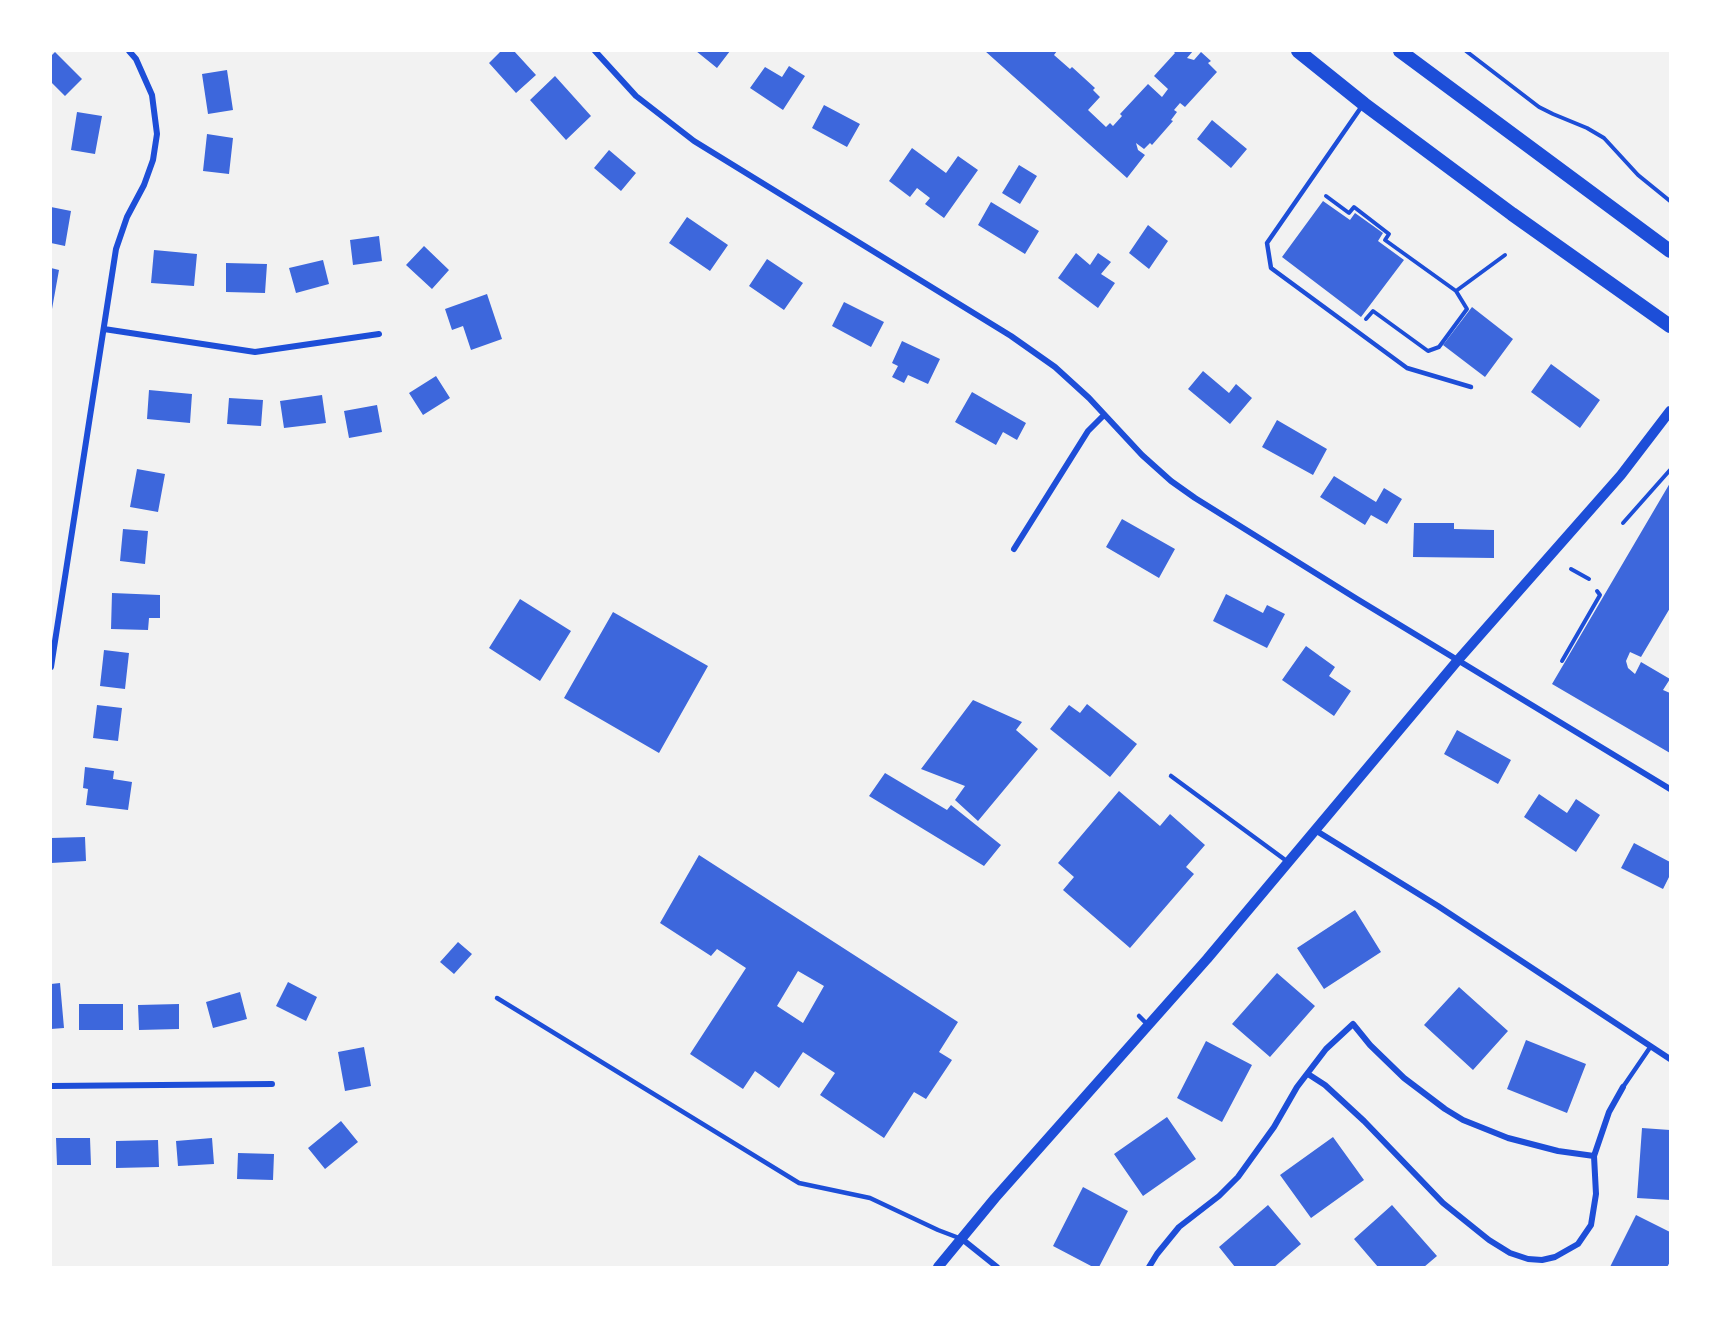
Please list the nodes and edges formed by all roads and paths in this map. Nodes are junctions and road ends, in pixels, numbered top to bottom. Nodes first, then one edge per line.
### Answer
1 (129, 51) edge
2 (595, 51) edge
3 (1298, 51) edge
4 (1400, 51) edge
5 (1466, 51) edge
6 (1364, 104) junction
7 (1326, 196) dead end
8 (1670, 201) edge
9 (1670, 251) edge
10 (1505, 255) dead end
11 (1456, 291) junction
12 (1366, 319) dead end
13 (1670, 326) edge
14 (104, 329) junction
15 (379, 334) dead end
16 (1471, 387) dead end
17 (1670, 411) edge
18 (1104, 415) junction
19 (1670, 470) edge
20 (1623, 523) dead end
21 (1014, 549) dead end
22 (1570, 569) dead end
23 (1589, 579) dead end
24 (1597, 591) dead end
25 (1458, 660) junction
26 (1562, 661) dead end
27 (51, 667) edge
28 (1171, 776) dead end
29 (1670, 789) edge
30 (1315, 829) junction
31 (1288, 862) junction
32 (497, 998) dead end
33 (1139, 1016) dead end
34 (1148, 1025) junction
35 (1651, 1046) junction
36 (1670, 1059) edge
37 (1308, 1074) junction
38 (272, 1084) dead end
39 (51, 1086) edge
40 (1623, 1086) joint
41 (1594, 1156) junction
42 (962, 1239) junction
43 (938, 1267) edge
44 (997, 1267) edge
45 (1149, 1267) edge

1 - 14 street
2 - 18 street
3 - 6 main road
4 - 9 main road
5 - 8 path
6 - 13 main road
6 - 16 lane
7 - 11 path
10 - 11 path
11 - 12 path
14 - 15 street
14 - 27 street
17 - 25 street
18 - 21 street
18 - 25 street
19 - 20 path
22 - 23 path
24 - 26 path
25 - 29 street
25 - 30 street
28 - 31 lane
30 - 31 street
30 - 35 street
31 - 34 street
32 - 42 lane
33 - 34 lane
34 - 42 street
35 - 36 street
35 - 40 lane
37 - 41 street
37 - 41 street
37 - 45 street
38 - 39 street
40 - 41 street
42 - 43 street
42 - 44 street

